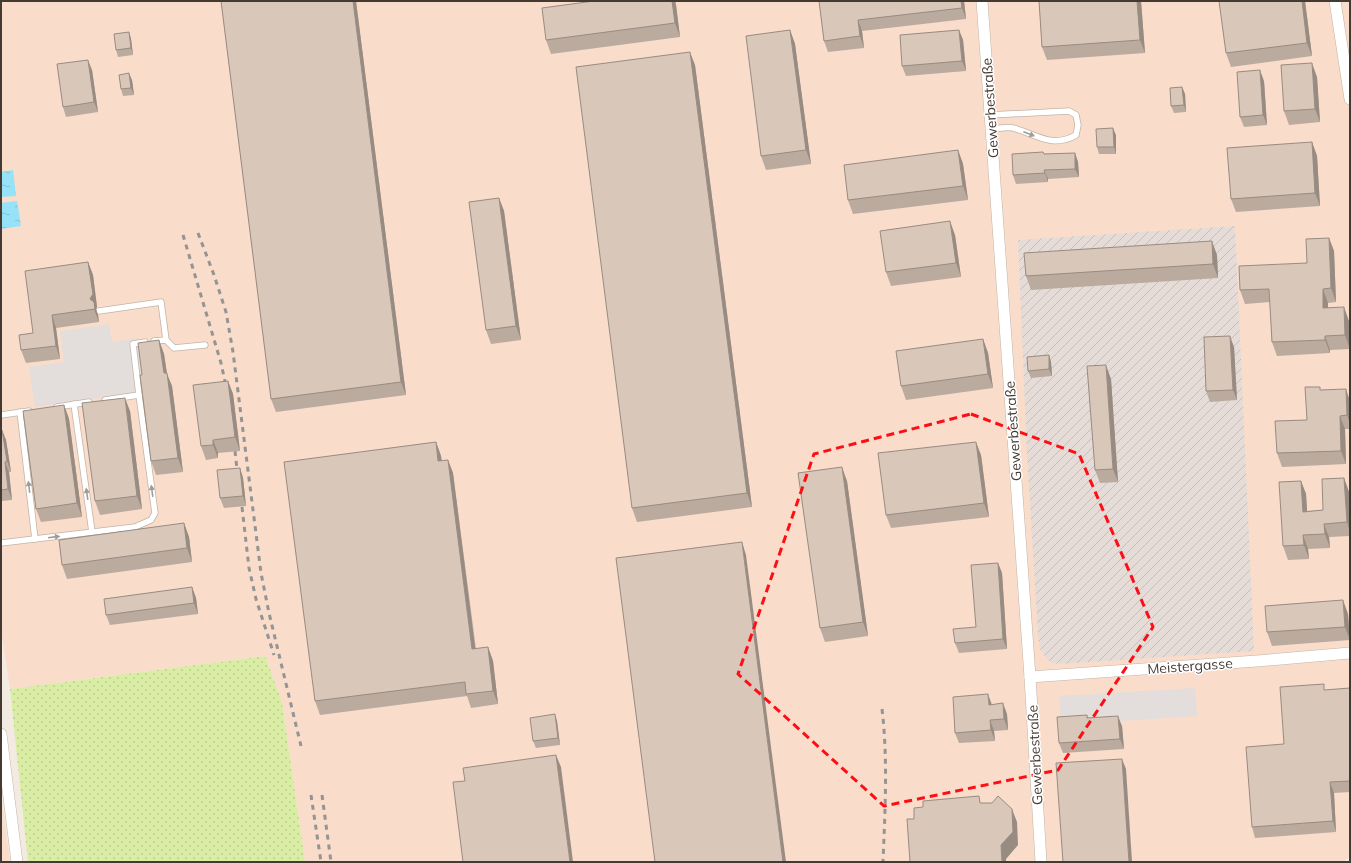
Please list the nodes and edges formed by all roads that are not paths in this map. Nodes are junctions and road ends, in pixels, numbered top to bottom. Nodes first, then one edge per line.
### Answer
1 (982, 1) edge
2 (1335, 1) edge
3 (1350, 99) edge
4 (990, 115) junction
5 (991, 129) junction
6 (99, 311) dead end
7 (166, 340) junction
8 (205, 345) dead end
9 (139, 396) junction
10 (74, 404) junction
11 (51, 408) edge
12 (35, 410) edge
13 (20, 412) junction
14 (1, 414) edge
15 (92, 532) junction
16 (35, 539) junction
17 (1, 543) edge
18 (1350, 653) edge
19 (1030, 677) junction
20 (1, 734) edge
21 (3, 774) edge
22 (18, 862) edge
23 (1041, 862) edge

1 - 4 street, Gewerbestraße
2 - 3 street
4 - 5 street, Gewerbestraße
5 -> 4 lane
5 - 19 street, Gewerbestraße
6 - 7 lane
7 - 8 lane
7 - 9 lane
9 - 10 lane
15 -> 9 lane
10 - 11 lane
15 -> 10 lane
12 - 13 lane
13 - 14 lane
16 -> 13 lane
16 -> 15 lane
16 - 17 lane
18 - 19 street, Meistergasse
19 - 23 street, Gewerbestraße
20 - 21 street
21 - 22 street

